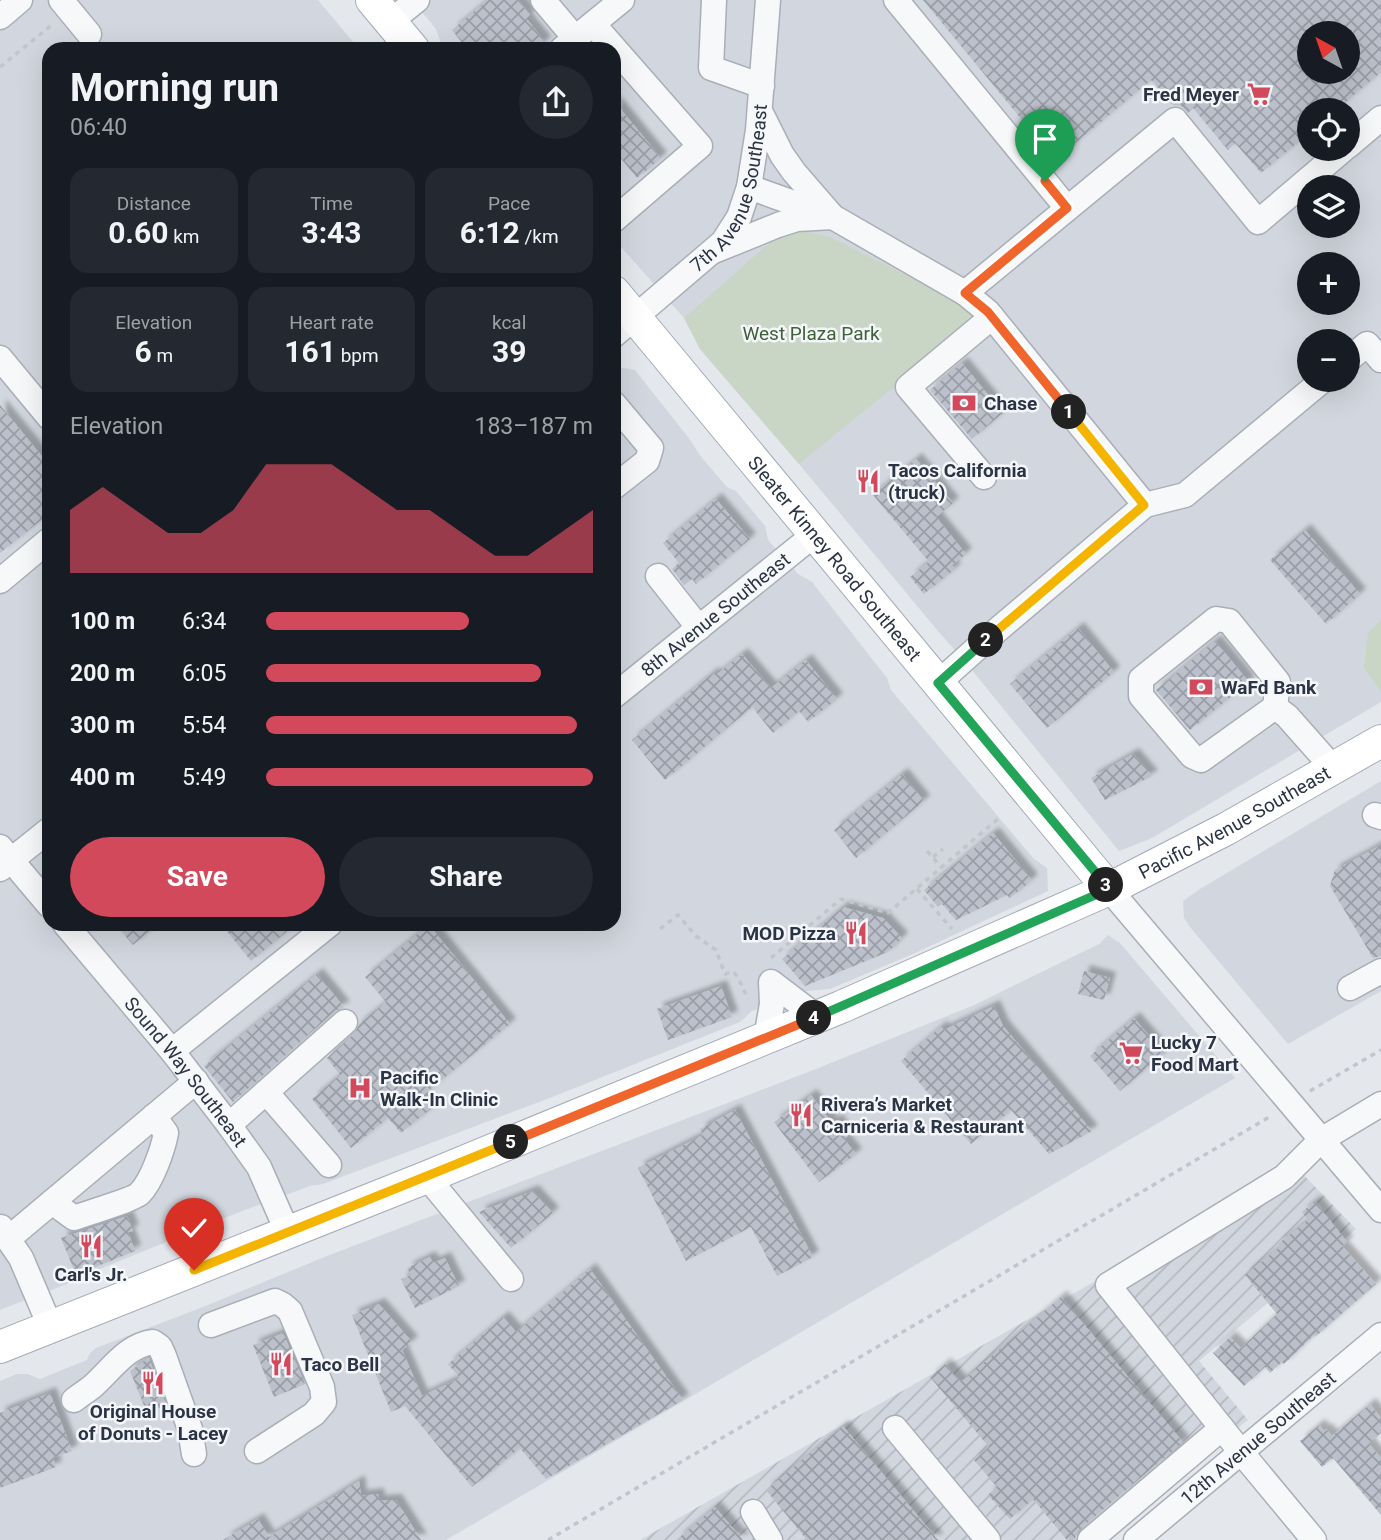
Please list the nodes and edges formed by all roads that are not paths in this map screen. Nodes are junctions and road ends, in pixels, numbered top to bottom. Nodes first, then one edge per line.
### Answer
1 (20, 0) edge
2 (417, 0) edge
3 (543, 0) edge
4 (622, 0) edge
5 (715, 0) edge
6 (768, 0) edge
7 (896, 0) edge
8 (65, 5) edge
9 (381, 11) edge
10 (0, 17) edge
11 (89, 34) dead end
12 (577, 37) edge
13 (407, 42) edge
14 (621, 76) edge
15 (762, 86) junction
16 (760, 110) junction
17 (1381, 118) edge
18 (1360, 135) edge
19 (1330, 161) edge
20 (749, 187) junction
21 (621, 205) edge
22 (1067, 208) junction
23 (832, 217) junction
24 (710, 253) junction
25 (965, 293) junction
26 (992, 317) junction
27 (625, 327) edge
28 (1376, 345) edge
29 (1360, 354) edge
30 (0, 358) edge
31 (1309, 392) edge
32 (42, 409) edge
33 (621, 413) edge
34 (984, 477) dead end
35 (621, 481) edge
36 (1144, 505) junction
37 (815, 534) junction
38 (42, 546) edge
39 (659, 576) dead end
40 (0, 581) edge
41 (699, 628) junction
42 (938, 683) junction
43 (621, 689) edge
44 (1275, 708) junction
45 (1381, 741) edge
46 (1333, 768) junction
47 (42, 835) edge
48 (4, 859) edge
49 (1109, 889) junction
50 (42, 898) edge
51 (71, 931) edge
52 (321, 931) edge
53 (1381, 971) edge
54 (1350, 988) dead end
55 (817, 1017) junction
56 (345, 1023) dead end
57 (766, 1038) junction
58 (172, 1051) junction
59 (195, 1081) junction
60 (266, 1092) junction
61 (1381, 1104) edge
62 (154, 1116) junction
63 (229, 1125) junction
64 (1321, 1140) junction
65 (329, 1165) dead end
66 (427, 1177) junction
67 (52, 1202) junction
68 (1381, 1210) edge
69 (4, 1232) edge
70 (288, 1233) junction
71 (511, 1279) dead end
72 (211, 1325) dead end
73 (50, 1326) junction
74 (1381, 1335) edge
75 (0, 1347) edge
76 (74, 1399) dead end
77 (895, 1428) dead end
78 (1222, 1428) junction
79 (257, 1451) dead end
80 (1241, 1452) junction
81 (194, 1454) dead end
82 (753, 1512) dead end
83 (770, 1540) edge
84 (988, 1540) edge
85 (1090, 1540) edge
86 (1136, 1540) edge
87 (1314, 1540) edge

1 - 10 street
2 - 9 street
3 - 12 street
4 - 12 street
5 - 15 street
6 - 15 street, 7th Avenue Southeast
7 - 22 street
8 - 11 street
9 - 13 main road
14 - 21 street
15 - 16 street, 7th Avenue Southeast
16 - 20 street, 7th Avenue Southeast
16 - 23 street
17 - 18 street
19 - 22 street
20 - 23 street
20 - 24 street, 7th Avenue Southeast
22 - 25 street
23 - 24 street
23 - 25 street
24 - 27 street, 7th Avenue Southeast
25 - 26 street
26 - 34 street
26 - 36 street
27 - 37 main road, Sleater Kinney Road Southeast
28 - 29 street
30 - 32 street
31 - 36 street
33 - 35 street
36 - 42 street
37 - 41 street, 8th Avenue Southeast
37 - 42 main road, Sleater Kinney Road Southeast
38 - 40 street
39 - 41 street
41 - 43 street, 8th Avenue Southeast
42 - 49 main road, Sleater Kinney Road Southeast
44 - 44 street
44 - 46 street
45 - 46 main road, Pacific Avenue Southeast
46 - 49 main road, Pacific Avenue Southeast
47 - 48 street
48 - 50 street
49 - 55 main road, Pacific Avenue Southeast
49 - 64 street, Sleater Kinney Road Southeast
51 - 58 street, Sound Way Southeast
52 - 58 street
53 - 54 street
55 - 57 main road, Pacific Avenue Southeast
55 - 57 street
56 - 60 street
57 - 66 main road, Pacific Avenue Southeast
58 - 59 street, Sound Way Southeast
59 - 62 street
59 - 63 street, Sound Way Southeast
60 - 63 street
60 - 65 street
61 - 64 street
62 - 67 street
62 - 67 street
63 - 70 street, Sound Way Southeast
64 - 68 street, Sleater Kinney Road Southeast
64 - 78 street
66 - 70 main road, Pacific Avenue Southeast
66 - 71 street
67 - 69 street
69 - 73 street
70 - 73 main road, Pacific Avenue Southeast
72 - 79 street
73 - 75 main road, Pacific Avenue Southeast
74 - 80 street, 12th Avenue Southeast
76 - 81 street
77 - 84 street
78 - 80 street
78 - 85 street
80 - 86 street, 12th Avenue Southeast
80 - 87 street
82 - 83 street

